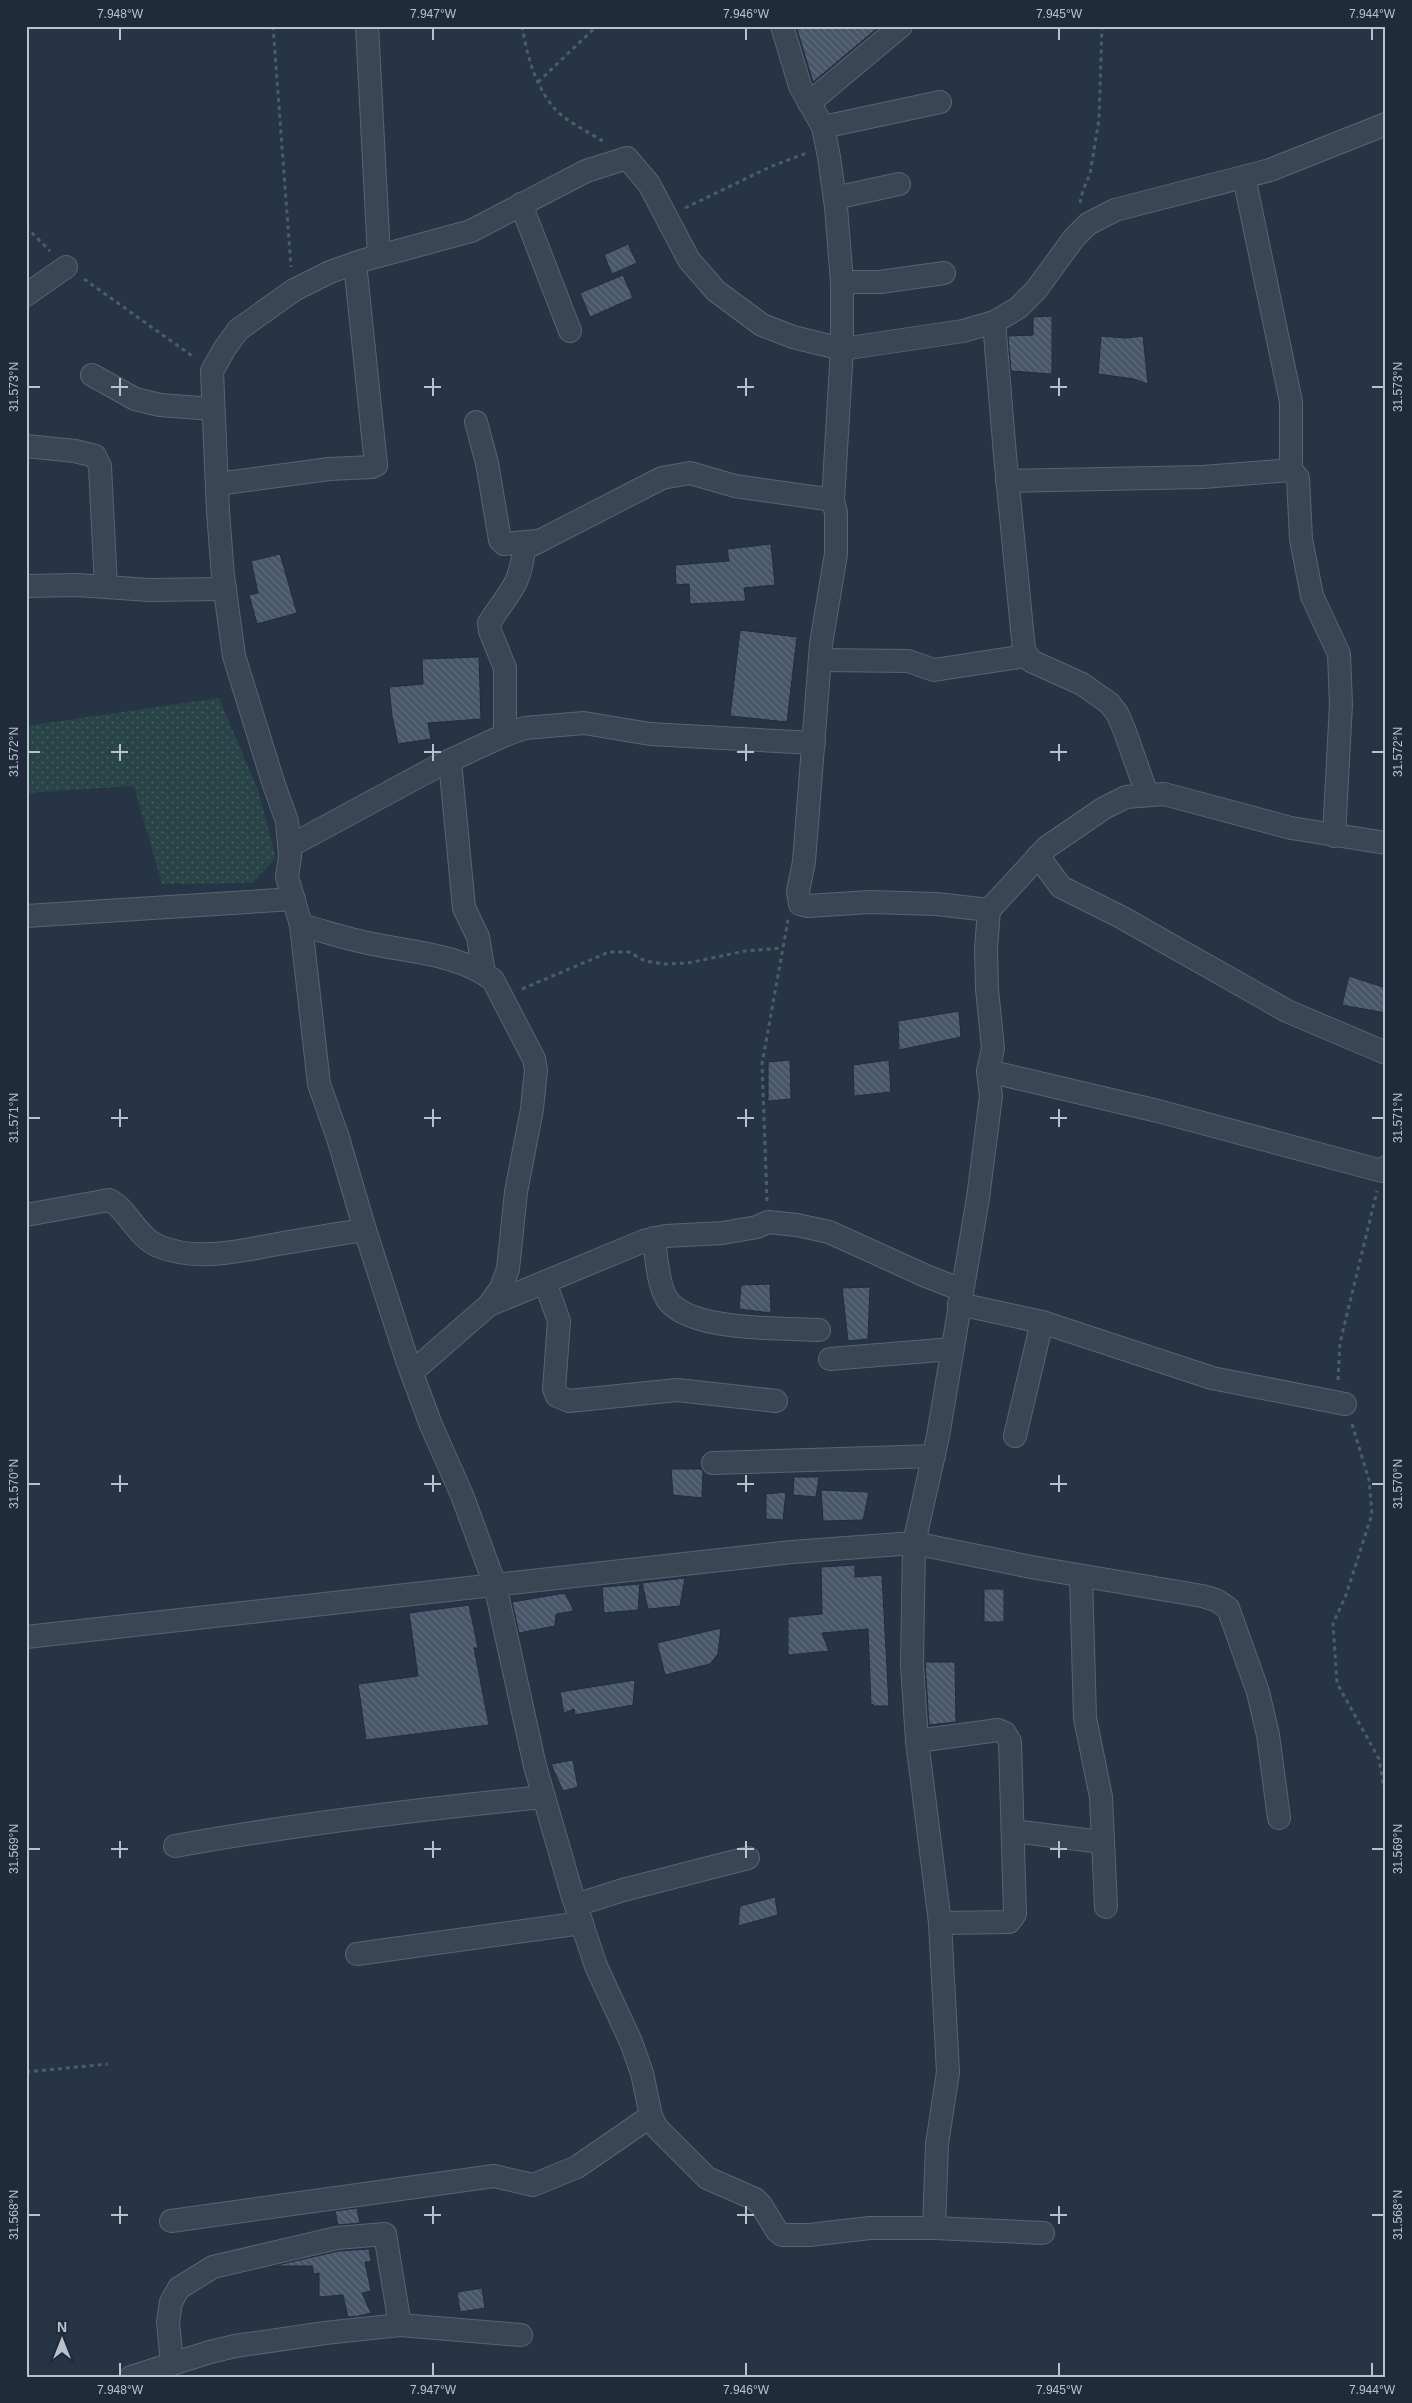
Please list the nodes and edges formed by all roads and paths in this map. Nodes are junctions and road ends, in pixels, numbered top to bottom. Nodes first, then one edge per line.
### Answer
1 (274, 26) edge
2 (367, 26) edge
3 (522, 26) edge
4 (598, 26) edge
5 (782, 26) edge
6 (901, 26) edge
7 (1102, 26) edge
8 (538, 82) junction
9 (940, 102) dead end
10 (809, 103) junction
11 (1386, 124) edge
12 (825, 136) junction
13 (627, 158) junction
14 (1244, 177) junction
15 (899, 184) dead end
16 (835, 198) junction
17 (521, 204) junction
18 (667, 218) junction
19 (26, 227) edge
20 (1084, 227) junction
21 (379, 256) junction
22 (355, 262) junction
23 (66, 267) junction
24 (944, 273) dead end
25 (842, 282) junction
26 (294, 290) junction
27 (26, 295) edge
28 (994, 322) junction
29 (570, 330) dead end
30 (842, 349) junction
31 (212, 371) junction
32 (92, 376) dead end
33 (213, 409) junction
34 (476, 422) dead end
35 (26, 446) edge
36 (1291, 470) junction
37 (1007, 481) junction
38 (218, 484) junction
39 (832, 500) junction
40 (537, 541) junction
41 (26, 586) edge
42 (106, 587) junction
43 (225, 589) junction
44 (1026, 656) junction
45 (820, 660) junction
46 (504, 734) junction
47 (814, 743) junction
48 (450, 761) junction
49 (1146, 794) junction
50 (1334, 836) junction
51 (1386, 843) edge
52 (290, 846) junction
53 (1038, 856) junction
54 (798, 898) junction
55 (294, 899) junction
56 (989, 910) junction
57 (26, 916) edge
58 (301, 925) junction
59 (782, 948) junction
60 (484, 972) junction
61 (503, 997) junction
62 (1386, 1053) edge
63 (988, 1071) junction
64 (1384, 1169) edge
65 (26, 1215) edge
66 (768, 1222) junction
67 (365, 1230) junction
68 (654, 1238) junction
69 (545, 1282) junction
70 (960, 1297) junction
71 (490, 1305) junction
72 (1042, 1322) junction
73 (819, 1330) dead end
74 (952, 1349) junction
75 (830, 1359) dead end
76 (412, 1372) junction
77 (776, 1401) dead end
78 (1345, 1404) junction
79 (1015, 1436) dead end
80 (934, 1456) junction
81 (713, 1463) dead end
82 (914, 1543) junction
83 (1081, 1576) junction
84 (495, 1585) junction
85 (26, 1637) edge
86 (917, 1741) junction
87 (544, 1797) junction
88 (1386, 1799) edge
89 (1279, 1818) dead end
90 (1013, 1831) junction
91 (1102, 1842) junction
92 (175, 1846) dead end
93 (748, 1858) dead end
94 (1106, 1907) dead end
95 (579, 1914) junction
96 (940, 1924) junction
97 (357, 1954) dead end
98 (108, 2064) dead end
99 (26, 2072) edge
100 (651, 2116) junction
101 (171, 2222) dead end
102 (934, 2228) junction
103 (1043, 2233) dead end
104 (400, 2325) junction
105 (521, 2335) dead end
106 (172, 2364) junction
107 (131, 2377) edge

1 - 26 path
2 - 21 street
3 - 8 path
4 - 8 path
5 - 10 street
6 - 10 street
7 - 20 path
8 - 13 path
9 - 12 street
10 - 12 street
11 - 14 street
12 - 16 street
12 - 18 path
13 - 17 street
13 - 18 street
14 - 20 street
14 - 36 street
15 - 16 street
16 - 25 street
17 - 21 street
17 - 29 street
18 - 30 street
19 - 23 path
20 - 28 street
21 - 22 street
22 - 26 street
22 - 38 street
23 - 27 street
23 - 31 path
24 - 25 street
25 - 30 street
26 - 31 street
28 - 30 street
28 - 37 street
30 - 39 street
31 - 33 street
32 - 33 street
33 - 38 street
34 - 40 street
35 - 42 street
36 - 37 street
36 - 50 street
37 - 44 street
38 - 43 street
39 - 40 street
39 - 45 street
40 - 46 street
41 - 42 street
42 - 43 street
43 - 52 street
44 - 45 street
44 - 49 street
45 - 47 street
46 - 47 street
46 - 48 street
47 - 54 street
48 - 52 street
48 - 60 street
49 - 50 street
49 - 53 street
50 - 51 street
52 - 55 street
53 - 56 street
53 - 62 street
54 - 56 street
54 - 59 path
55 - 57 street
55 - 58 street
56 - 63 street
58 - 60 street
58 - 67 street
59 - 61 path
59 - 66 path
60 - 61 street
61 - 71 street
63 - 64 street
63 - 70 street
64 - 78 path
65 - 67 street
66 - 68 street
66 - 70 street
67 - 76 street
68 - 69 street
68 - 73 street
69 - 71 street
69 - 77 street
70 - 72 street
70 - 74 street
71 - 76 street
72 - 78 street
72 - 79 street
74 - 75 street
74 - 80 street
76 - 84 street
78 - 88 path
80 - 81 street
80 - 82 street
82 - 83 street
82 - 84 street
82 - 86 street
83 - 89 street
83 - 91 street
84 - 85 street
84 - 87 street
86 - 90 street
86 - 96 street
87 - 92 street
87 - 95 street
90 - 91 street
90 - 96 street
91 - 94 street
93 - 95 street
95 - 97 street
95 - 100 street
96 - 102 street
98 - 99 path
100 - 101 street
100 - 102 street
102 - 103 street
104 - 105 street
104 - 106 street
104 - 106 street
106 - 107 street

